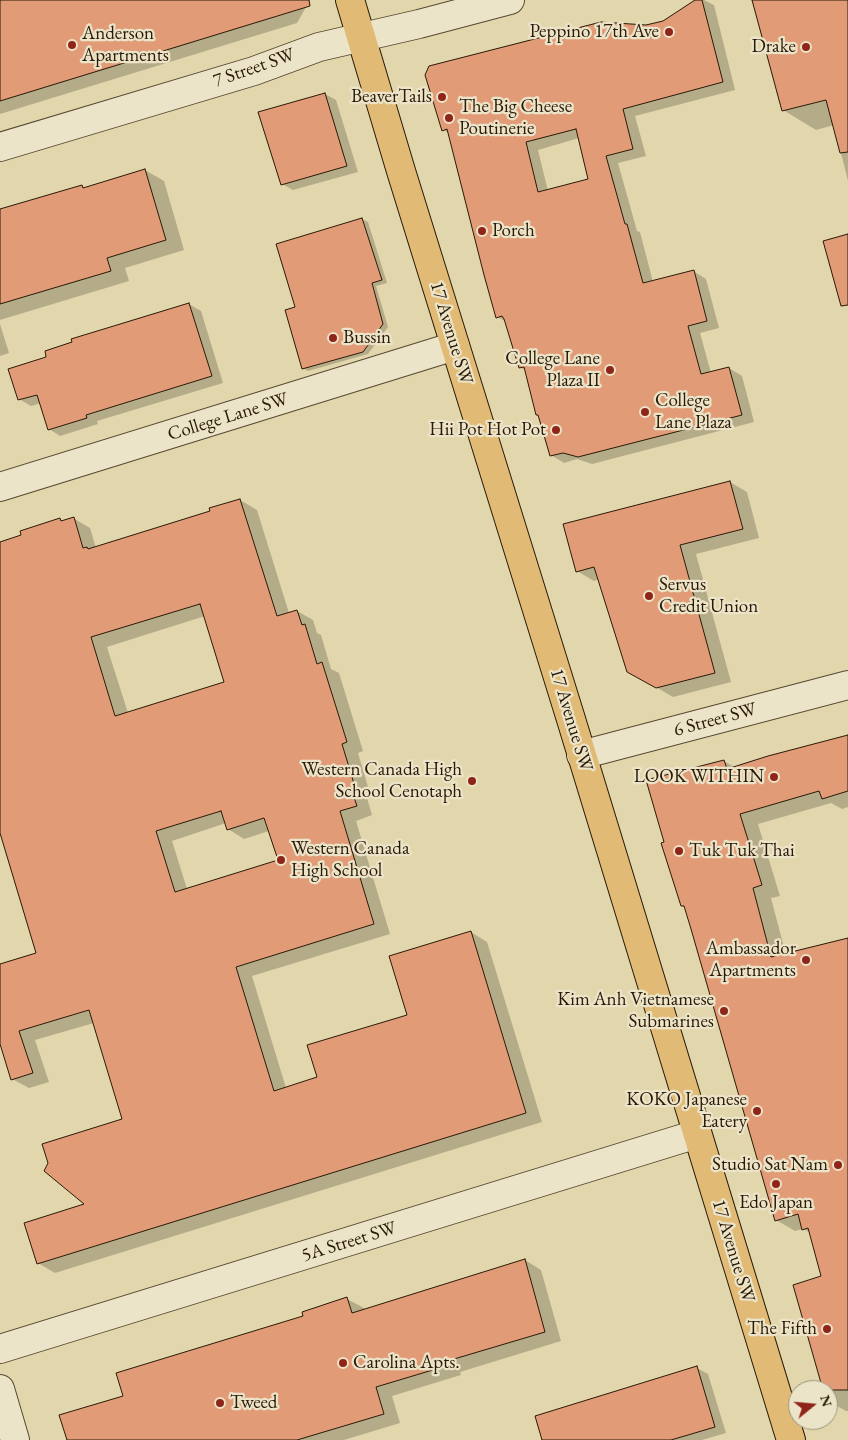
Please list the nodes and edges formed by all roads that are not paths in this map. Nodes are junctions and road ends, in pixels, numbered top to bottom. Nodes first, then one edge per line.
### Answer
1 (350, 0) edge
2 (510, 0) edge
3 (483, 3) edge
4 (361, 37) junction
5 (0, 147) edge
6 (456, 346) junction
7 (0, 486) edge
8 (848, 685) edge
9 (581, 755) junction
10 (698, 1134) junction
11 (0, 1349) edge
12 (0, 1389) edge
13 (15, 1440) edge
14 (791, 1440) edge

1 - 4 main road, 17 Avenue SW
2 - 3 street, 7 Street SW
3 - 4 street, 7 Street SW
4 - 5 street, 7 Street SW
4 - 6 main road, 17 Avenue SW
6 - 7 street, College Lane SW
6 - 9 main road, 17 Avenue SW
8 - 9 street, 6 Street SW
9 - 10 main road, 17 Avenue SW
10 - 11 street, 5A Street SW
10 - 14 main road, 17 Avenue SW
12 - 13 street

